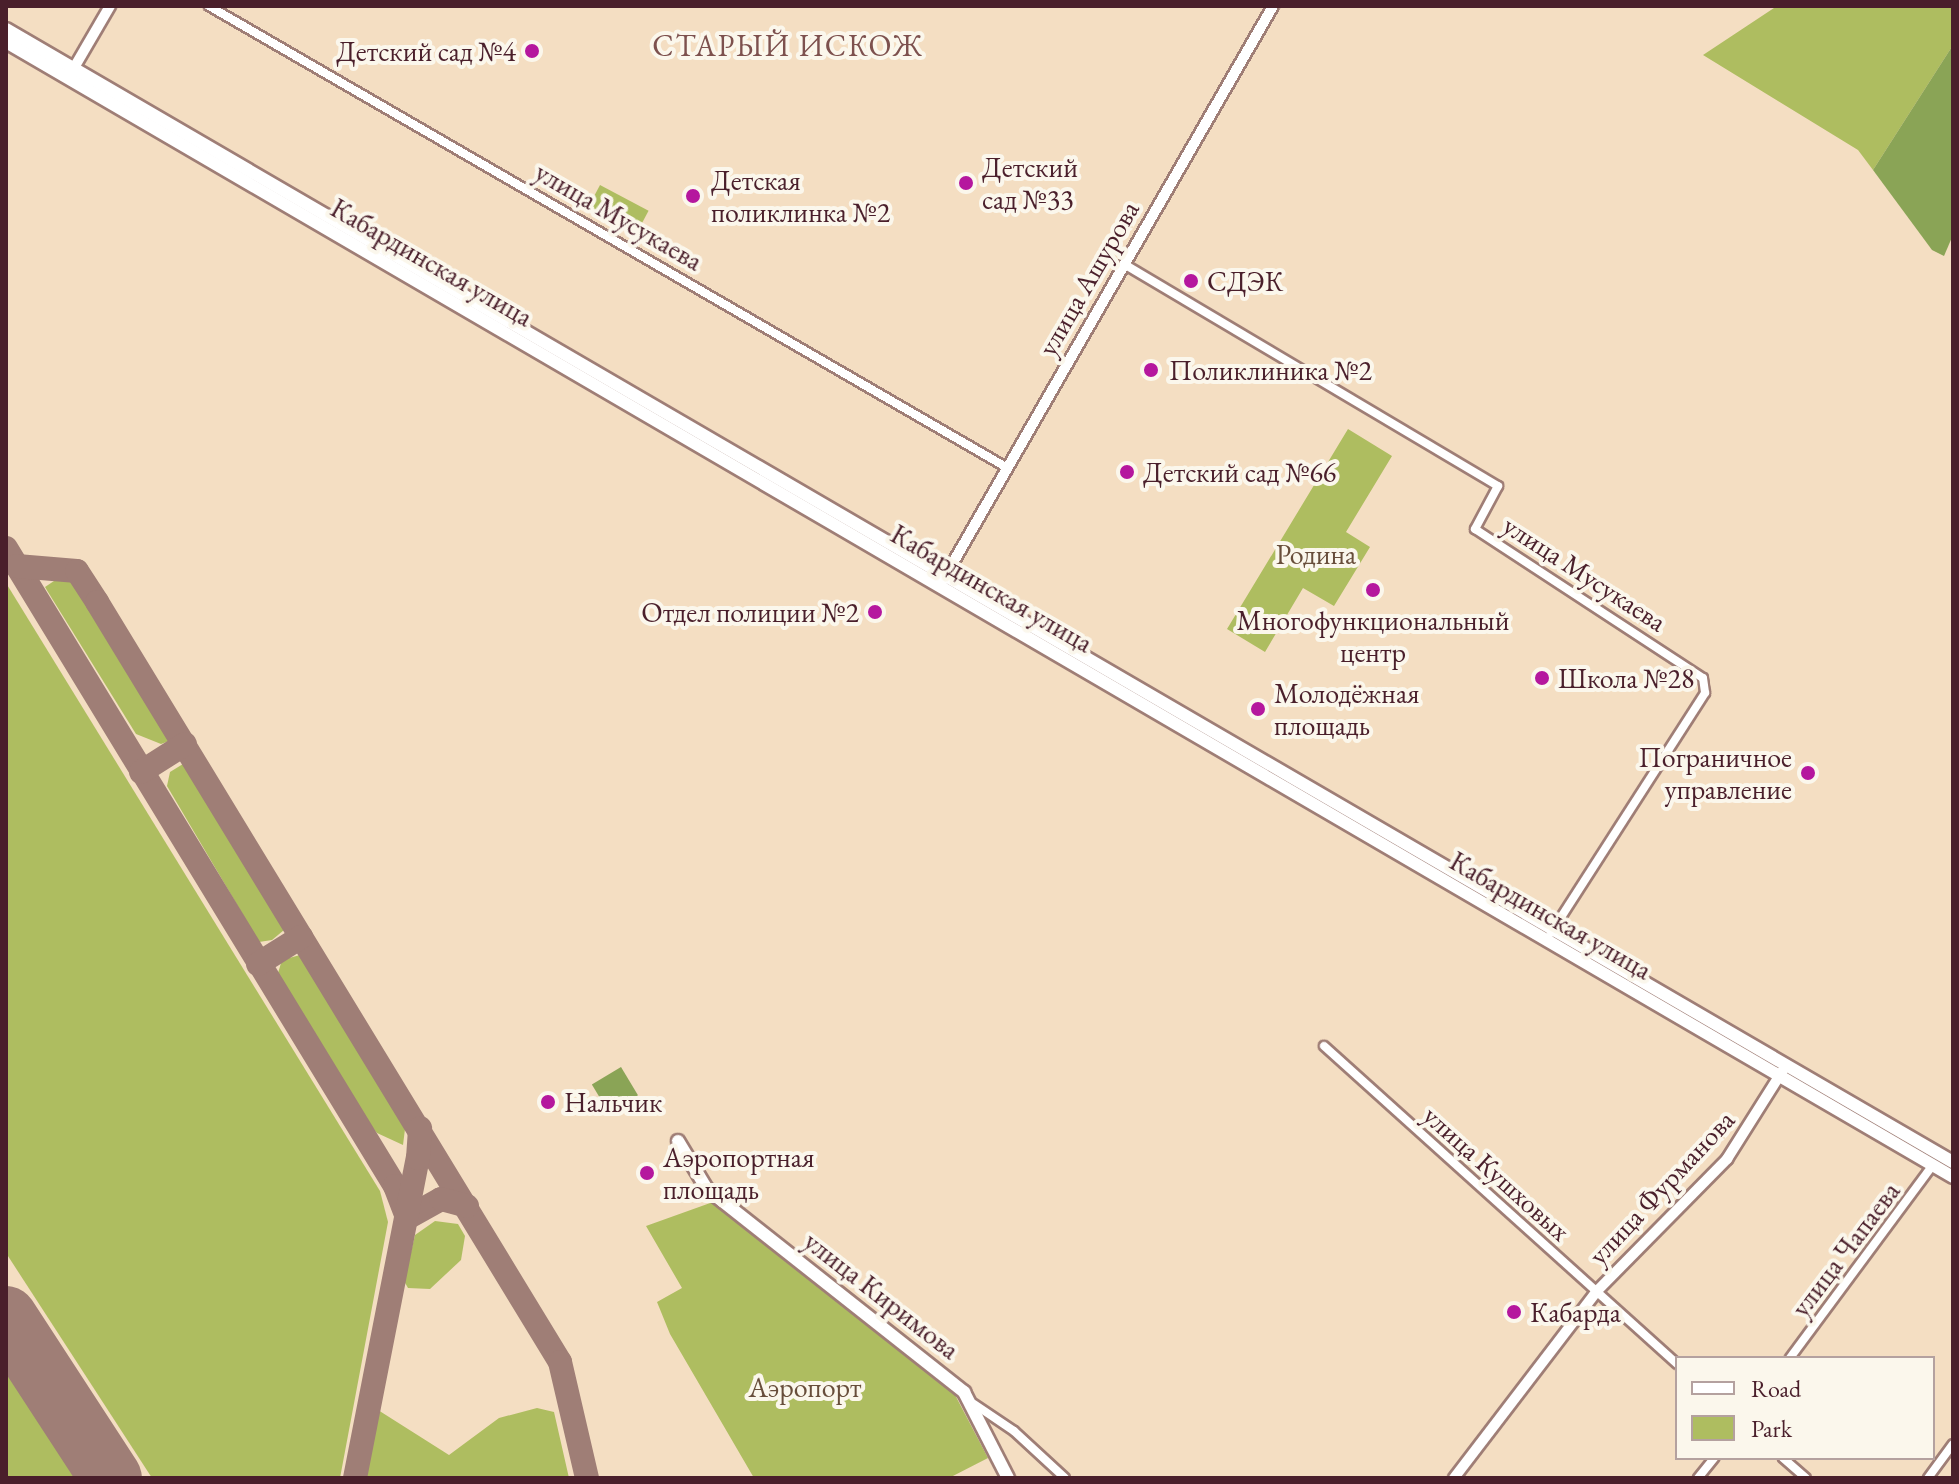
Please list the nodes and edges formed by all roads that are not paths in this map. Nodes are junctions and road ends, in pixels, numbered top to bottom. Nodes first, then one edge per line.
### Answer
1 (110, 6) edge
2 (209, 6) edge
3 (1273, 6) edge
4 (6, 29) edge
5 (6, 42) edge
6 (70, 73) junction
7 (1124, 264) junction
8 (1006, 467) junction
9 (943, 580) junction
10 (1549, 936) junction
11 (1324, 1046) dead end
12 (1782, 1072) junction
13 (678, 1141) dead end
14 (1953, 1162) edge
15 (1933, 1165) junction
16 (1953, 1177) edge
17 (1596, 1292) junction
18 (1791, 1356) edge
19 (1675, 1362) edge
20 (974, 1404) junction
21 (1953, 1444) edge
22 (1712, 1460) edge
23 (1785, 1460) edge
24 (1008, 1478) edge
25 (1065, 1478) edge
26 (1454, 1478) edge
27 (1698, 1478) edge
28 (1806, 1478) edge
29 (1928, 1478) edge

1 - 6 street
2 - 8 street, улица Мусукаева
3 - 7 street, улица Ашурова
4 - 6 main road, Кабардинская улица
5 - 6 main road, Кабардинская улица
6 - 9 main road, Кабардинская улица
7 - 8 street, улица Ашурова
7 - 10 street, улица Мусукаева
8 - 9 street, улица Ашурова
9 - 10 main road, Кабардинская улица
10 - 12 main road, Кабардинская улица
11 - 17 street, улица Кушховых
12 - 14 main road, Кабардинская улица
12 - 15 main road, Кабардинская улица
12 - 17 street, улица Фурманова
13 - 20 main road, улица Киримова
15 - 16 main road, Кабардинская улица
15 - 18 street, улица Чапаева
17 - 19 street, улица Кушховых
17 - 26 street, улица Фурманова
20 - 24 main road
20 - 25 street, улица Киримова
21 - 29 street
22 - 27 street
23 - 28 street

